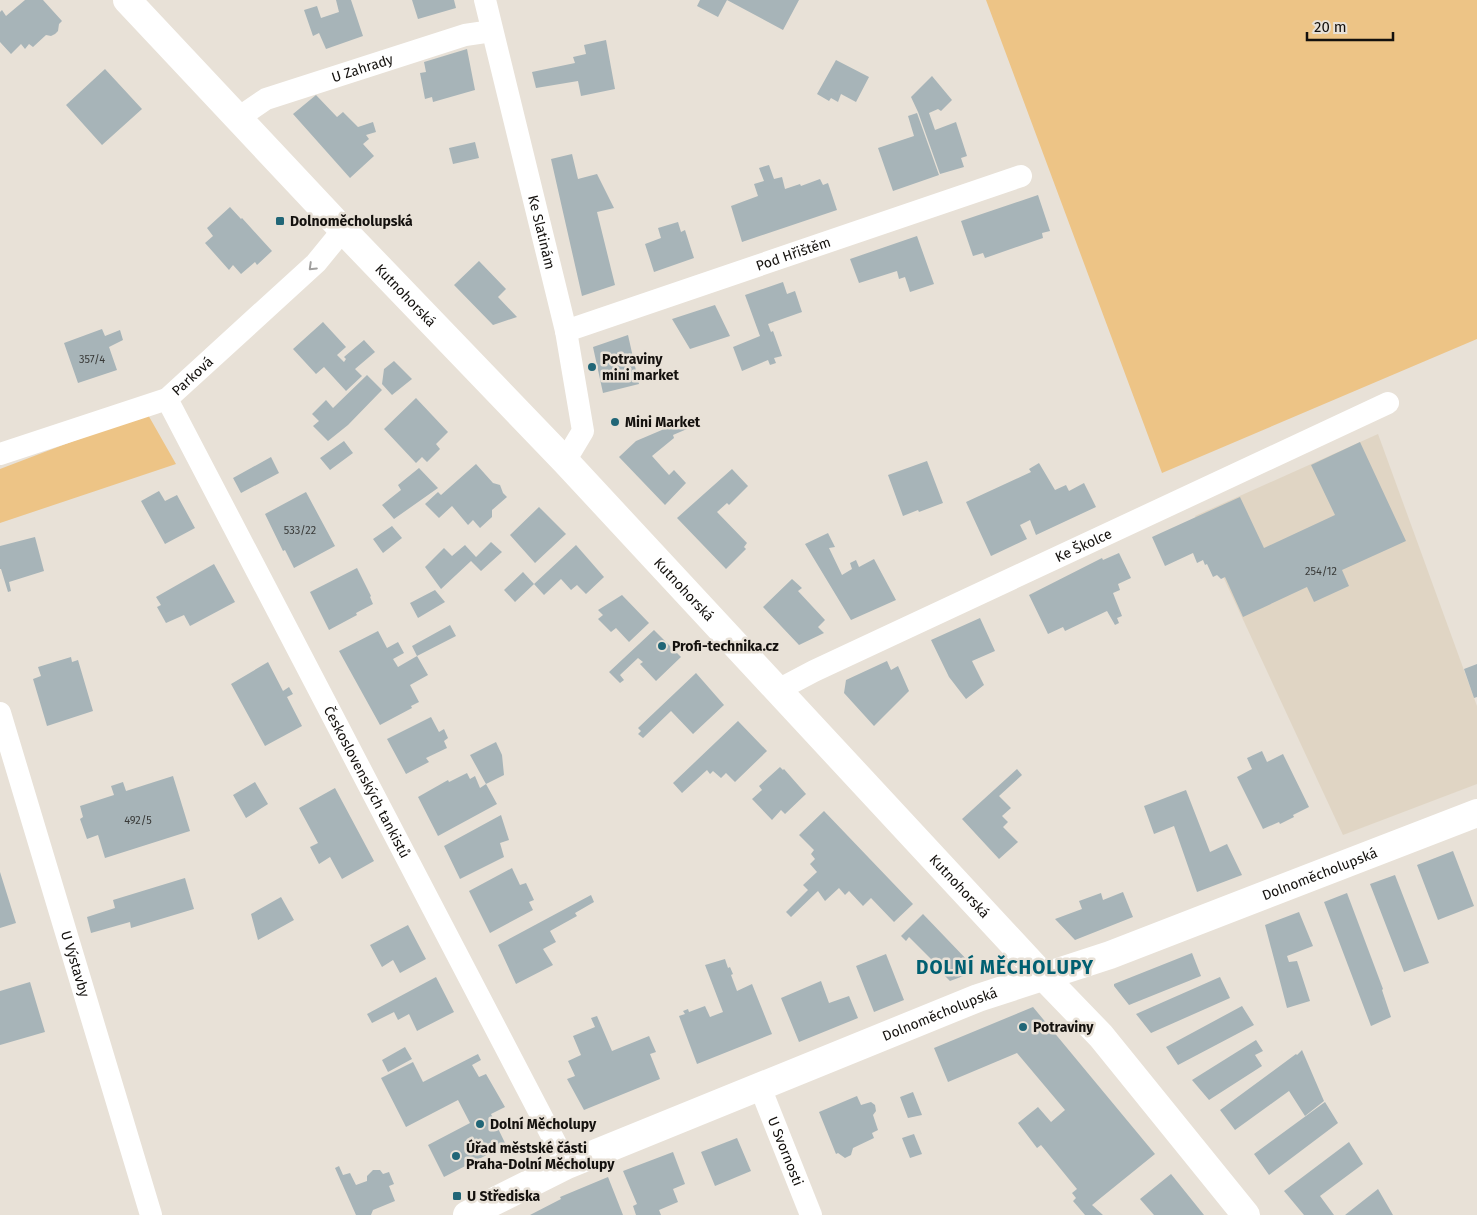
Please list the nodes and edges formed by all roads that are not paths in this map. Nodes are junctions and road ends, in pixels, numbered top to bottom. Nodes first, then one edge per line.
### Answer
1 (127, 0) edge
2 (485, 0) edge
3 (492, 31) junction
4 (238, 118) junction
5 (1021, 176) dead end
6 (343, 230) junction
7 (566, 331) junction
8 (167, 399) junction
9 (1388, 403) dead end
10 (0, 454) edge
11 (565, 461) junction
12 (778, 690) junction
13 (0, 713) edge
14 (1477, 813) edge
15 (1044, 977) junction
16 (760, 1087) junction
17 (567, 1165) junction
18 (476, 1213) edge
19 (151, 1215) edge
20 (811, 1215) edge
21 (1246, 1215) edge

1 - 4 main road, Kutnohorská
2 - 3 street, Ke Slatinám
3 - 4 street, U Zahrady
3 - 7 street, Ke Slatinám
4 - 6 main road, Kutnohorská
5 - 7 street, Pod Hřištěm
6 -> 8 street, Parková
6 - 11 main road, Kutnohorská
7 - 11 street, Ke Slatinám
8 - 10 street, Parková
8 - 17 street, Československých tankistů
9 - 12 street, Ke Školce
11 - 12 main road, Kutnohorská
12 - 15 main road, Kutnohorská
13 - 19 street, U Výstavby
14 - 15 main road, Dolnoměcholupská
15 - 16 main road, Dolnoměcholupská
15 - 21 main road, Kutnohorská
16 - 17 main road, Dolnoměcholupská
16 - 20 street, U Svornosti
17 - 18 main road, Dolnoměcholupská

